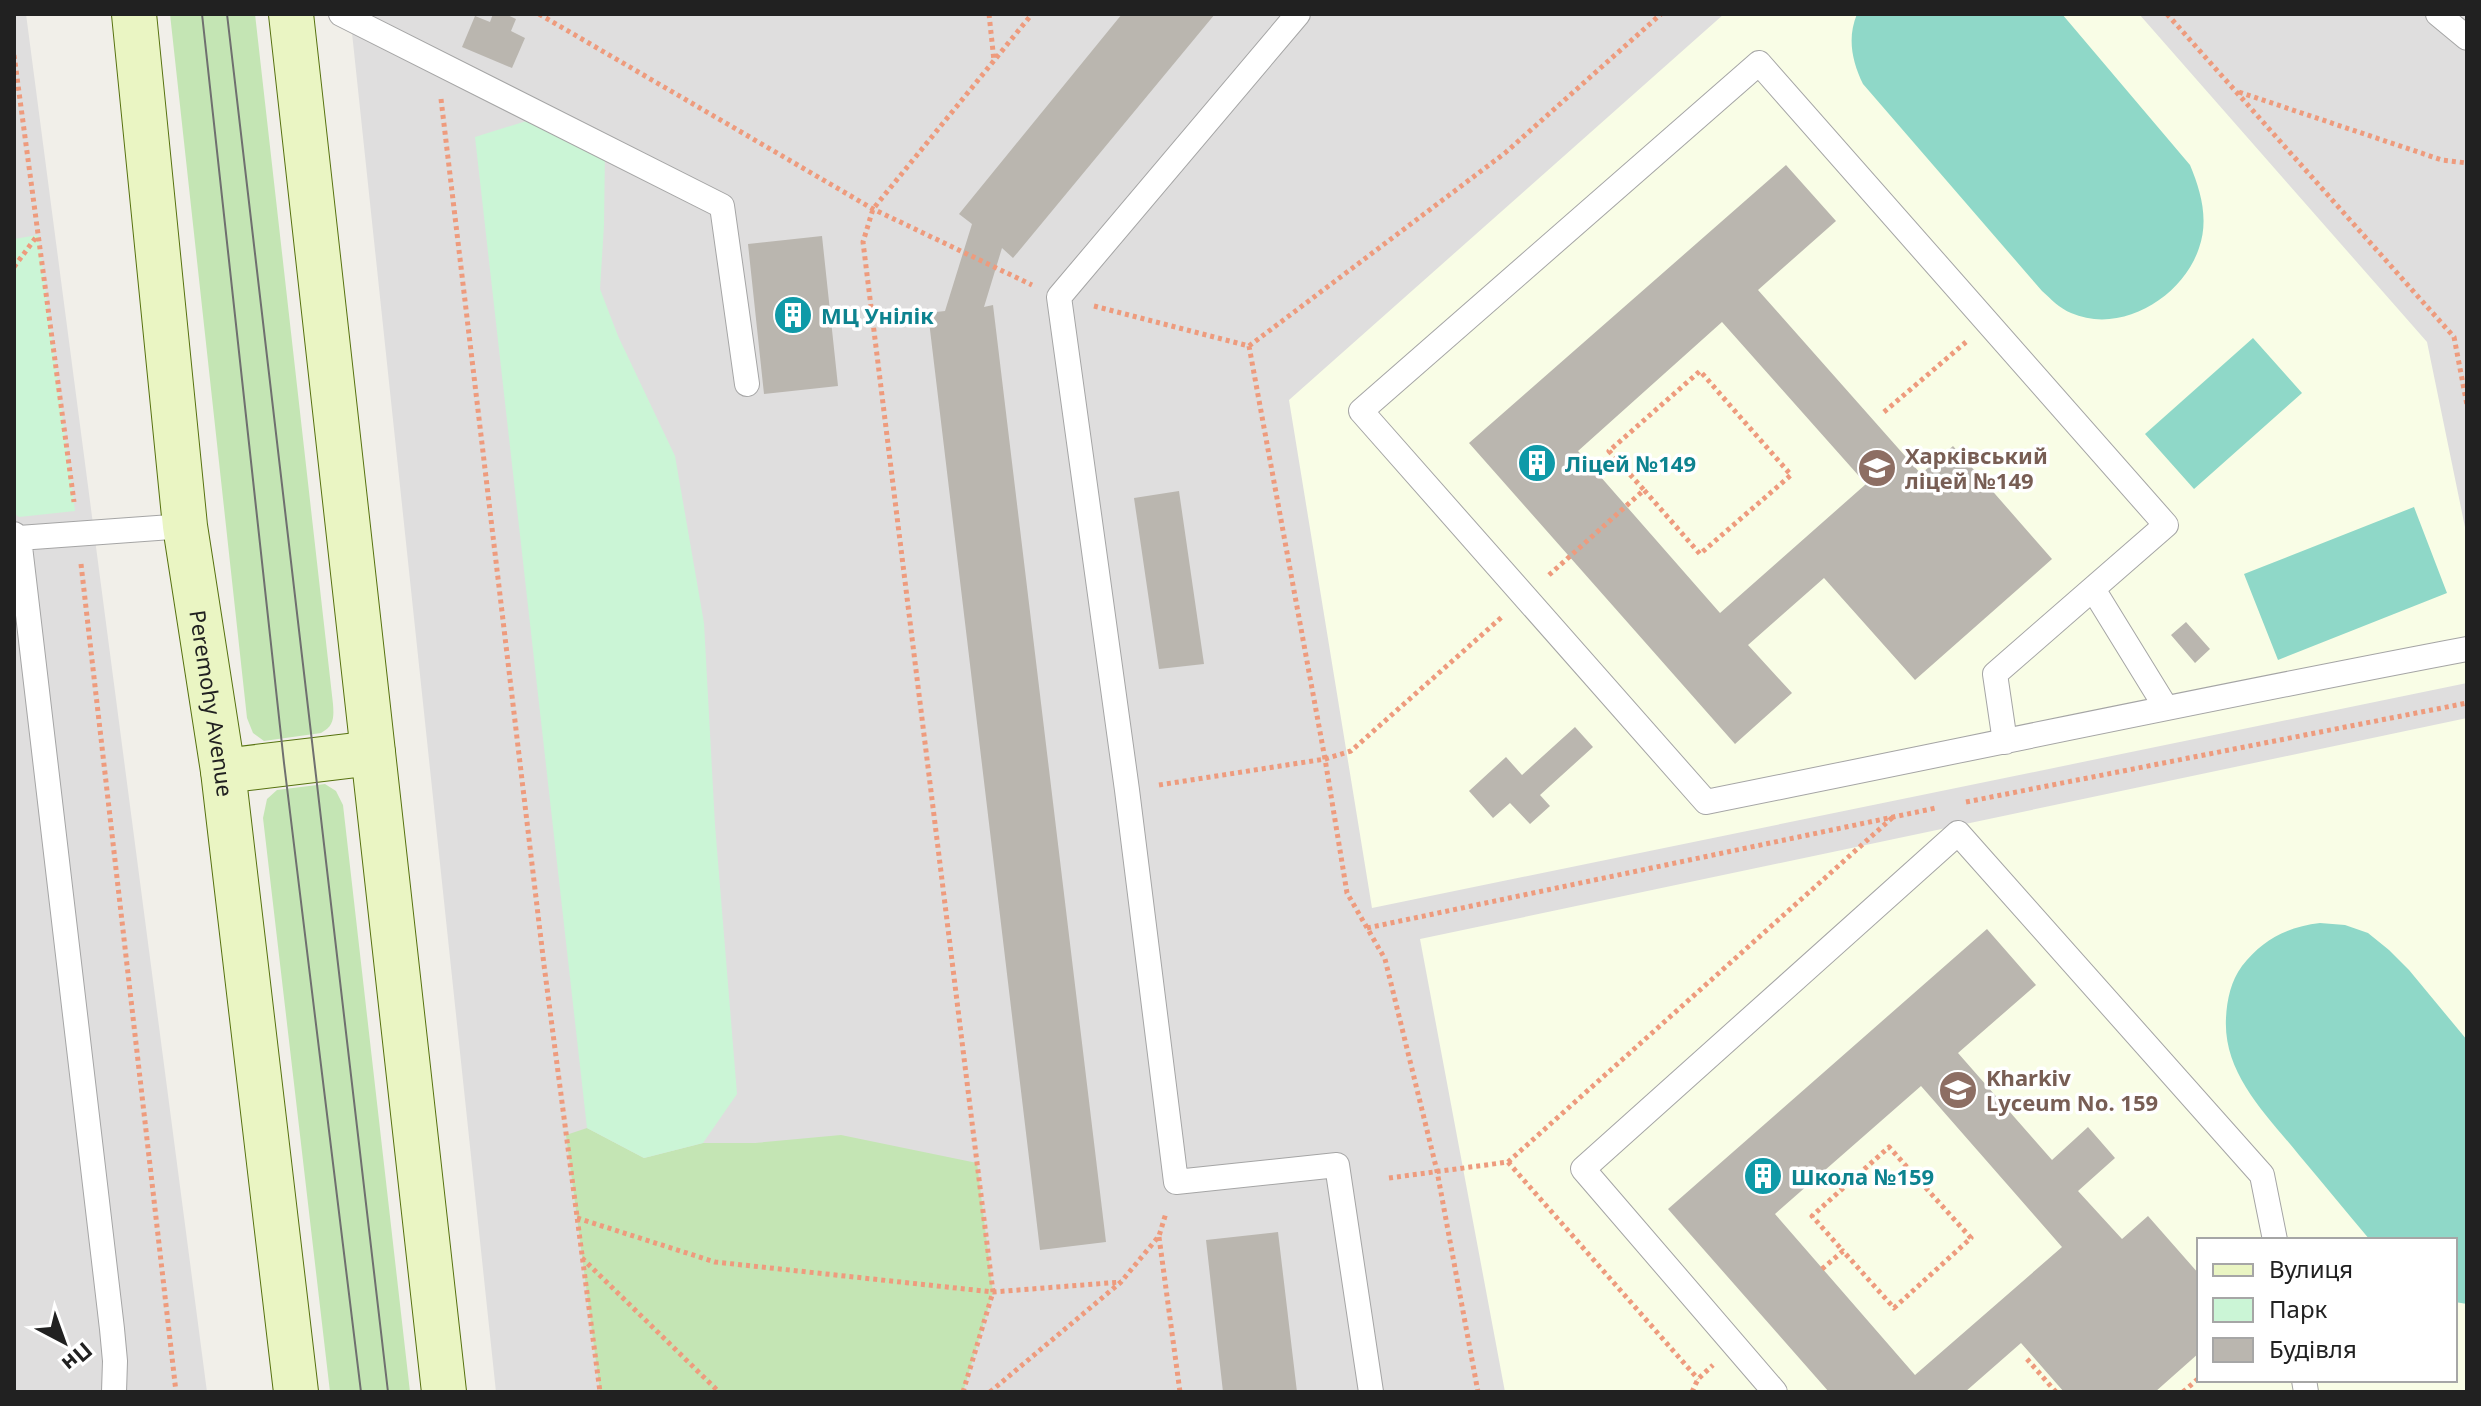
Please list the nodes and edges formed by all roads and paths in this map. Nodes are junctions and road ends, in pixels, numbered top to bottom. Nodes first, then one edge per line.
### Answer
1 (134, 14) edge
2 (291, 14) edge
3 (341, 14) edge
4 (539, 14) edge
5 (989, 14) edge
6 (1032, 14) edge
7 (1298, 14) edge
8 (1661, 14) edge
9 (2167, 14) edge
10 (2438, 14) edge
11 (2467, 38) edge
12 (14, 55) edge
13 (437, 61) junction
14 (994, 61) junction
15 (2236, 91) junction
16 (2467, 163) edge
17 (873, 209) junction
18 (38, 235) junction
19 (14, 267) edge
20 (1059, 297) junction
21 (1988, 323) junction
22 (1249, 346) junction
23 (747, 384) dead end
24 (2467, 405) edge
25 (1884, 412) dead end
26 (1644, 490) junction
27 (185, 526) junction
28 (78, 532) junction
29 (16, 536) edge
30 (2093, 589) junction
31 (1525, 596) junction
32 (2467, 649) edge
33 (2467, 703) edge
34 (2165, 706) junction
35 (2005, 742) junction
36 (373, 753) junction
37 (1325, 759) junction
38 (223, 771) junction
39 (1127, 790) junction
40 (1956, 804) dead end
41 (1941, 807) dead end
42 (1894, 816) junction
43 (1367, 928) junction
44 (1508, 1162) junction
45 (1437, 1171) junction
46 (1389, 1178) dead end
47 (577, 1218) junction
48 (2275, 1238) edge
49 (1843, 1251) junction
50 (582, 1257) junction
51 (1822, 1269) dead end
52 (1121, 1282) junction
53 (993, 1292) junction
54 (2027, 1359) dead end
55 (1698, 1379) dead end
56 (114, 1392) edge
57 (176, 1392) edge
58 (296, 1392) edge
59 (444, 1392) edge
60 (600, 1392) edge
61 (719, 1392) edge
62 (963, 1392) edge
63 (990, 1392) edge
64 (1180, 1392) edge
65 (1371, 1392) edge
66 (1478, 1392) edge
67 (1775, 1392) edge
68 (2056, 1392) edge

1 - 27 main road, Peremohy Avenue
2 - 36 main road
3 - 13 lane
4 - 17 path
5 - 14 path
6 - 14 path
7 - 20 lane
8 - 22 path
9 - 15 path
10 - 11 lane
12 - 18 path
13 - 23 lane
13 - 47 path
14 - 17 path
15 - 16 path
15 - 24 path
17 - 20 path
17 - 53 path
18 - 19 path
18 - 28 path
20 - 22 path
20 - 39 lane
21 - 25 path
21 - 30 lane
21 - 31 lane
22 - 37 path
26 - 26 path
26 - 31 path
27 - 28 lane
27 - 38 main road, Peremohy Avenue
28 - 29 lane
28 - 57 path
29 - 56 lane
30 - 34 lane
30 - 35 lane
31 - 35 lane
31 - 37 path
32 - 34 lane
33 - 40 path
34 - 35 lane
36 - 38 main road
36 - 59 main road
37 - 39 path
37 - 43 path
38 - 58 main road, Peremohy Avenue
39 - 65 lane
41 - 42 path
42 - 43 path
42 - 44 path
43 - 45 path
44 - 45 path
44 - 55 path
45 - 46 path
45 - 66 path
47 - 50 path
47 - 53 path
48 - 67 lane
49 - 49 path
49 - 51 path
50 - 60 path
50 - 61 path
52 - 53 path
52 - 63 path
52 - 64 path
53 - 62 path
54 - 68 path

